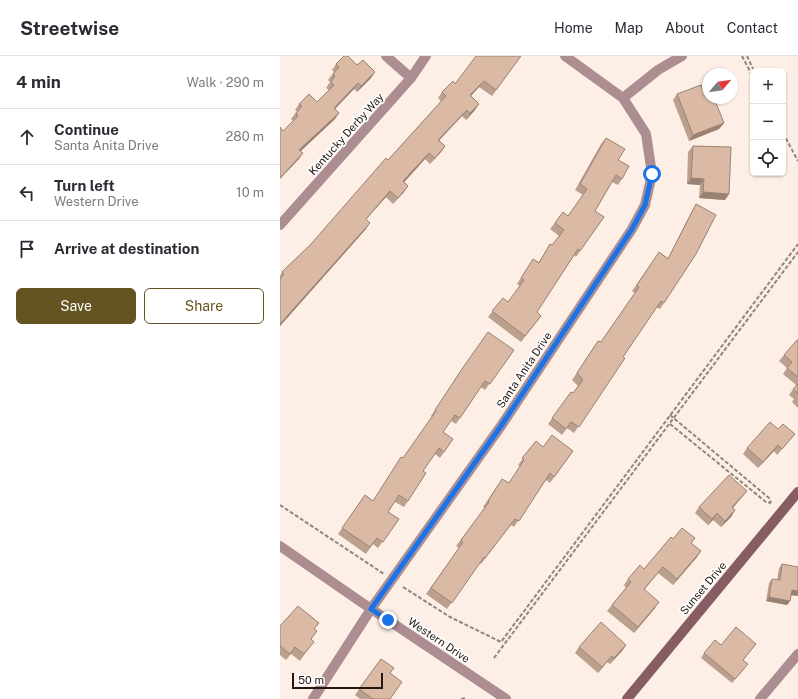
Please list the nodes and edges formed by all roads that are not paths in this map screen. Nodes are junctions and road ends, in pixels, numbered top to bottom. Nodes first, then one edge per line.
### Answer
1 (386, 56) edge
2 (426, 56) edge
3 (565, 56) edge
4 (682, 56) edge
5 (411, 78) junction
6 (623, 98) junction
7 (280, 225) edge
8 (798, 492) edge
9 (280, 546) edge
10 (371, 609) junction
11 (798, 654) edge
12 (313, 699) edge
13 (506, 699) edge
14 (628, 699) edge
15 (760, 699) edge

1 - 5 street
2 - 5 street, Kentucky Derby Way
3 - 6 street, Santa Anita Drive
4 - 6 street
5 - 7 street, Kentucky Derby Way
6 - 10 street, Santa Anita Drive
8 - 14 main road, Sunset Drive
9 - 10 street, Western Drive
10 - 12 street, Santa Anita Drive
10 - 13 street, Western Drive
11 - 15 street

